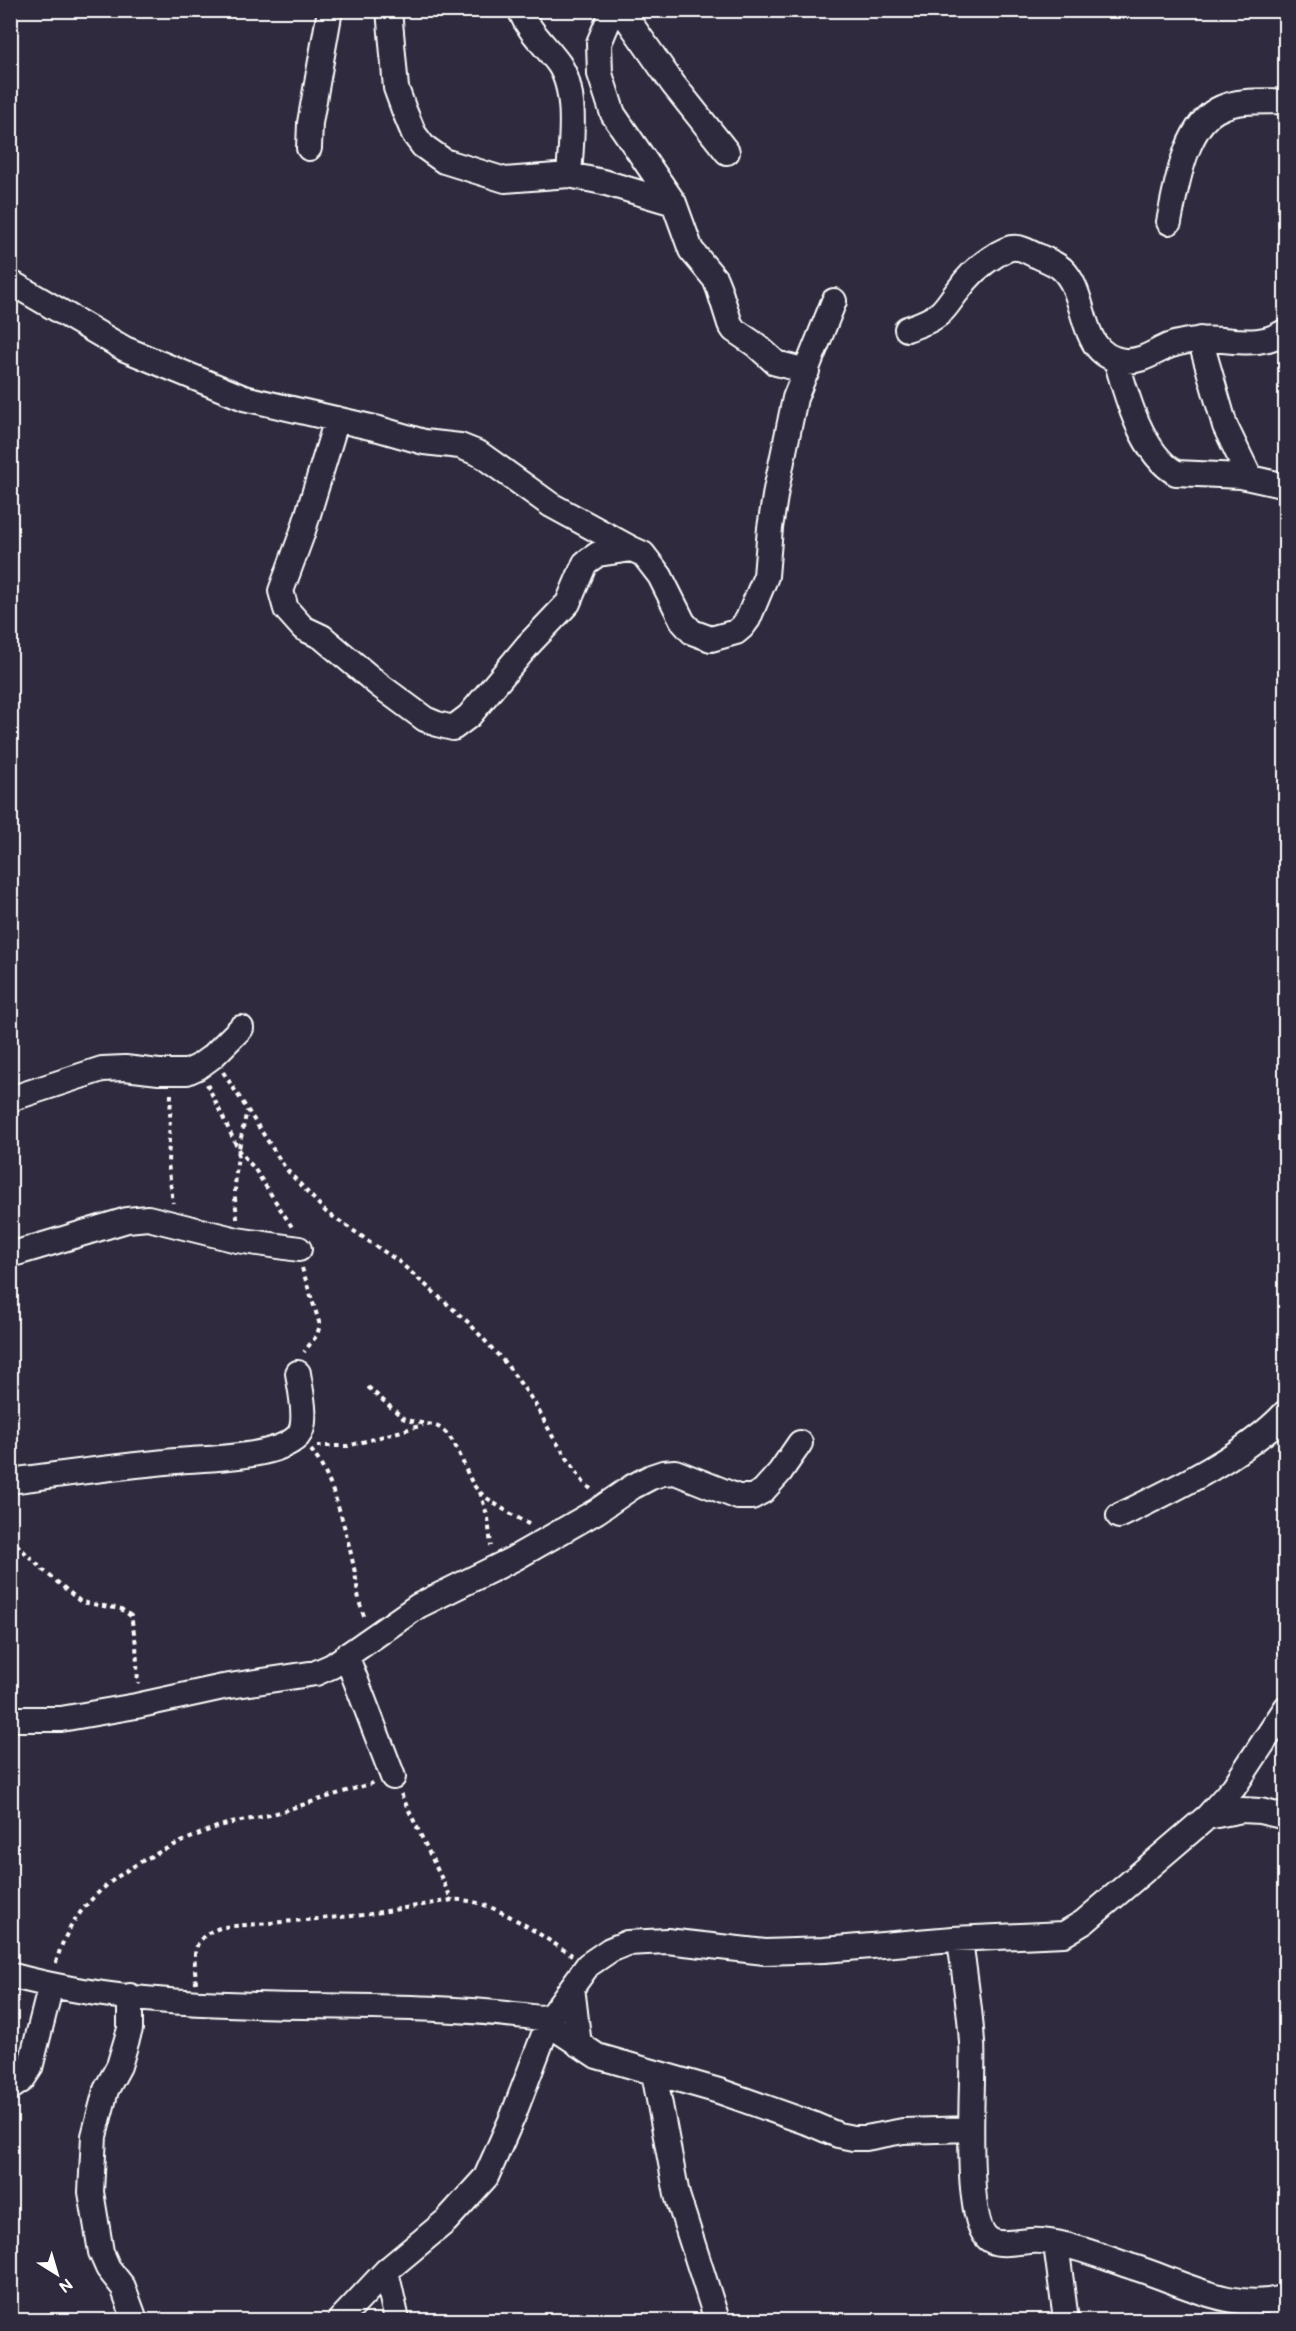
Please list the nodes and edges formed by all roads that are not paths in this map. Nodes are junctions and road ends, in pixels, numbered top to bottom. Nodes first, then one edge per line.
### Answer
1 (330, 10) edge
2 (389, 10) edge
3 (520, 10) edge
4 (613, 10) edge
5 (621, 10) edge
6 (1286, 101) edge
7 (309, 148) dead end
8 (728, 152) dead end
9 (569, 175) junction
10 (674, 202) junction
11 (1169, 222) dead end
12 (10, 282) edge
13 (834, 301) dead end
14 (907, 329) dead end
15 (1286, 331) edge
16 (1200, 339) junction
17 (1116, 359) junction
18 (807, 371) junction
19 (337, 418) junction
20 (1250, 478) junction
21 (1286, 486) edge
22 (632, 549) junction
23 (242, 1028) dead end
24 (10, 1099) edge
25 (299, 1249) road end
26 (10, 1255) edge
27 (298, 1373) road end
28 (1284, 1418) edge
29 (800, 1443) dead end
30 (10, 1481) edge
31 (1119, 1516) dead end
32 (346, 1655) junction
33 (1286, 1708) edge
34 (10, 1719) edge
35 (393, 1777) road end
36 (1207, 1817) junction
37 (1286, 1817) edge
38 (960, 1939) junction
39 (10, 1975) edge
40 (51, 1984) junction
41 (572, 1987) junction
42 (130, 1996) junction
43 (544, 2021) junction
44 (579, 2046) junction
45 (654, 2073) junction
46 (10, 2088) edge
47 (971, 2129) junction
48 (1056, 2244) junction
49 (386, 2271) junction
50 (1282, 2306) edge
51 (135, 2320) edge
52 (340, 2320) edge
53 (397, 2320) edge
54 (717, 2320) edge
55 (1066, 2320) edge

1 - 7 street
2 - 9 street
3 - 9 street
4 - 10 street
5 - 8 street
6 - 11 street
9 - 10 street
10 - 18 street
12 - 19 street
13 - 18 street
14 - 17 street
15 - 16 street
16 - 17 street
16 - 20 street
17 - 20 street
18 - 22 street
19 - 22 street
19 - 22 street
20 - 21 street
23 - 24 street
25 - 26 street
27 - 30 street
28 - 31 street
29 - 32 street
32 - 34 street
32 - 35 street
33 - 36 street
36 - 37 street
36 - 38 street
38 - 41 street
38 - 47 street
39 - 40 street
40 - 42 street
40 - 46 street
41 - 43 street
41 - 44 street
42 - 43 street
42 - 51 street
43 - 44 street
43 - 49 street
44 - 45 street
45 - 47 street
45 - 54 street
47 - 48 street
48 - 50 street
48 - 55 street
49 - 52 street
49 - 53 street

